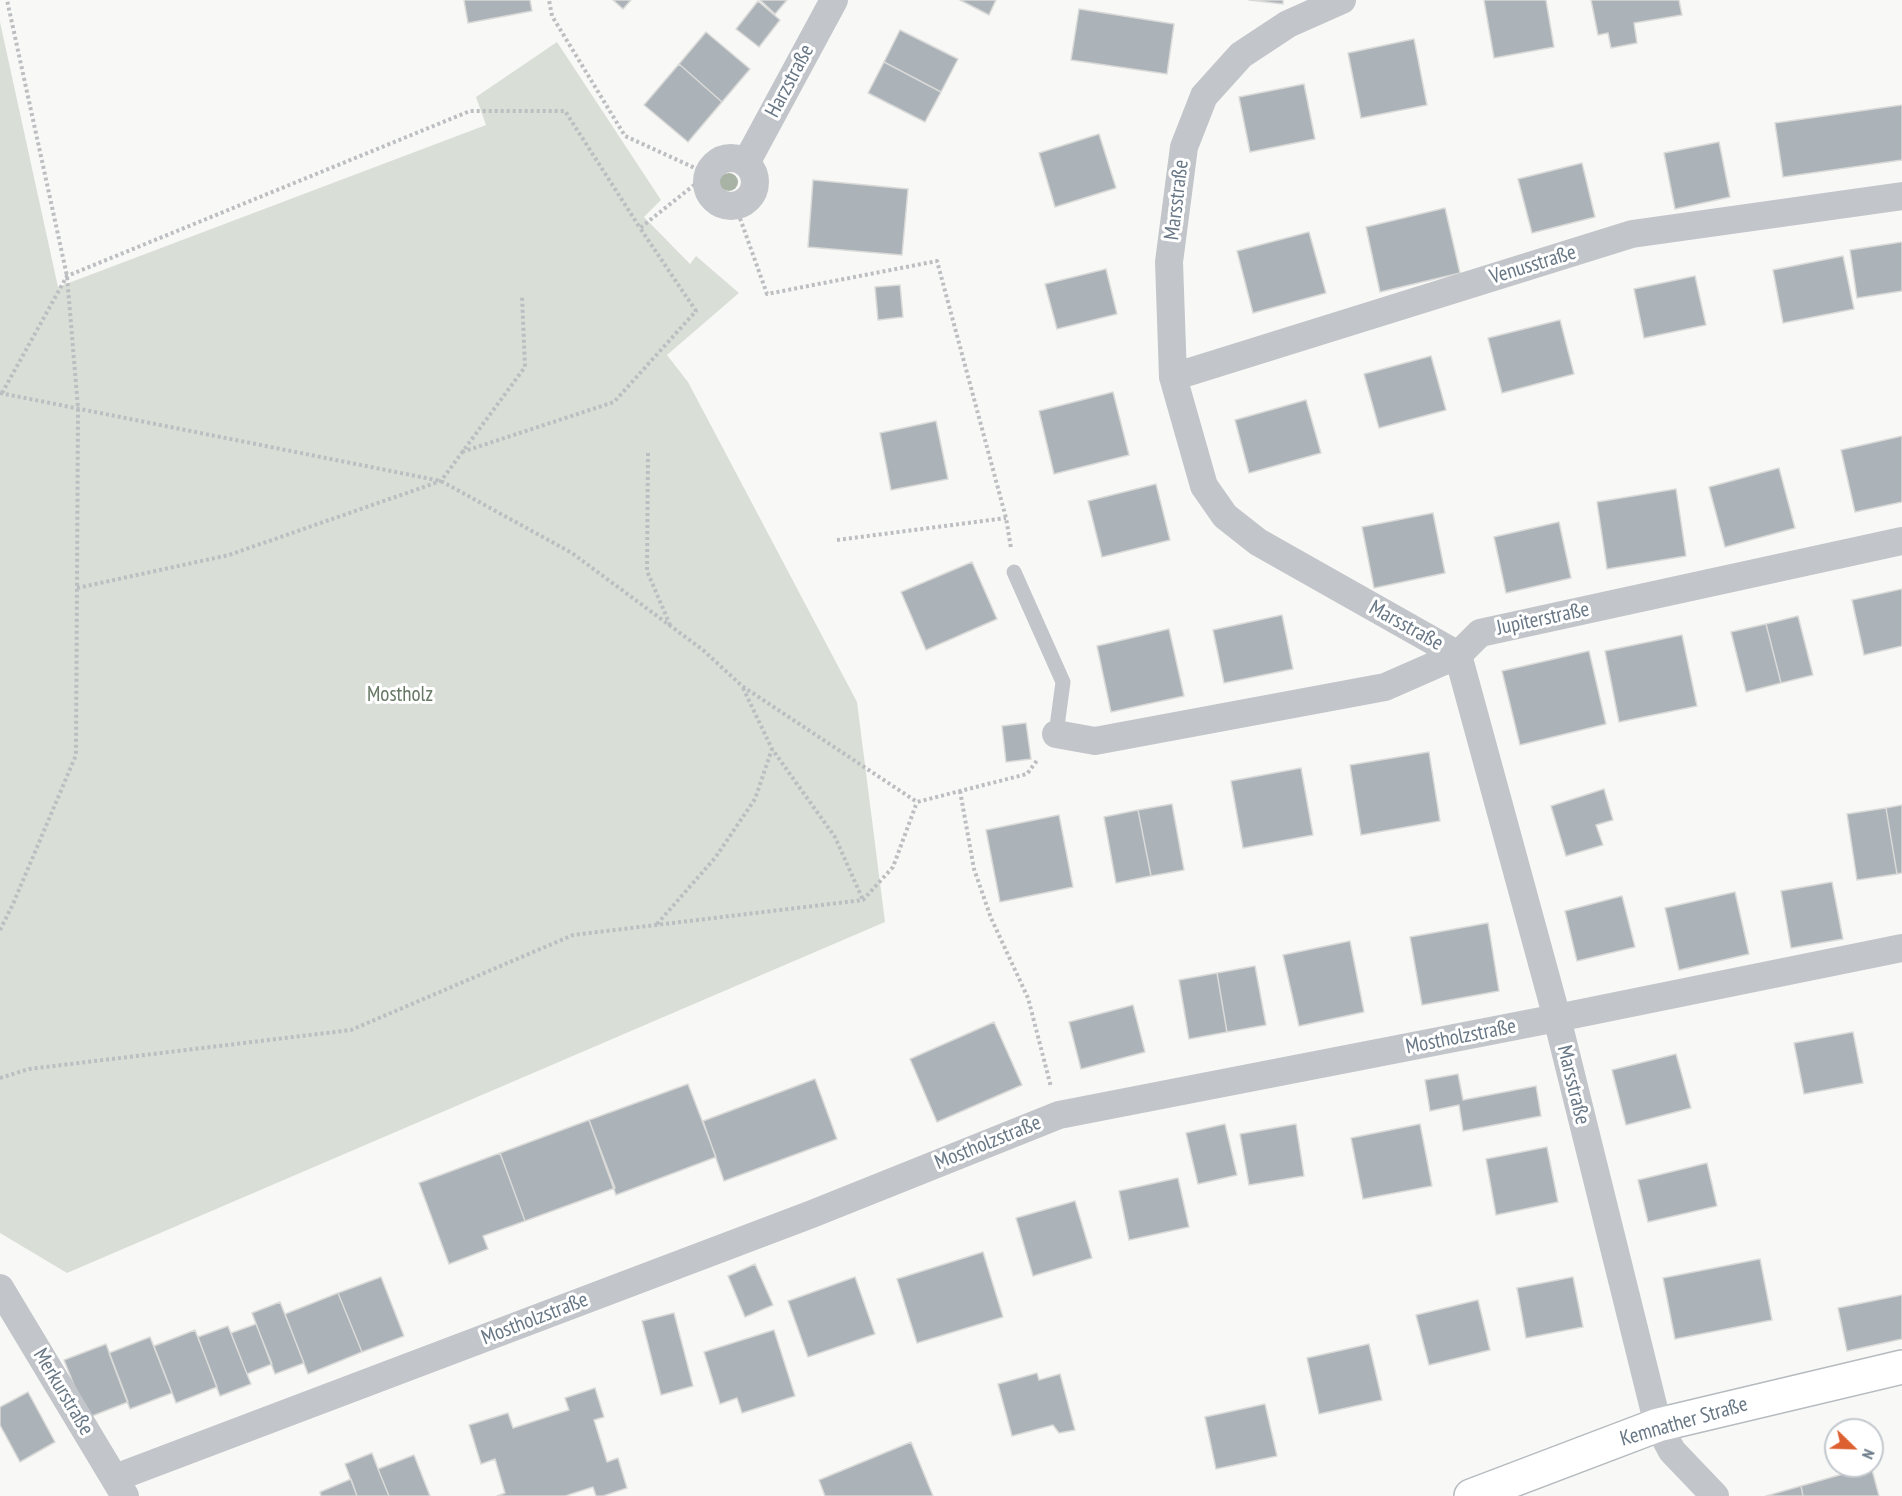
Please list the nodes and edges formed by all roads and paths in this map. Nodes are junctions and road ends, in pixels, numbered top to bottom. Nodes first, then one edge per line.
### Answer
1 (7, 0) edge
2 (549, 0) edge
3 (834, 0) edge
4 (1342, 0) edge
5 (746, 163) junction
6 (708, 174) junction
7 (1902, 196) edge
8 (736, 207) junction
9 (640, 228) junction
10 (67, 276) junction
11 (522, 296) dead end
12 (1173, 377) junction
13 (1, 393) edge
14 (78, 408) junction
15 (462, 452) junction
16 (648, 453) dead end
17 (441, 481) junction
18 (1006, 518) junction
19 (837, 540) dead end
20 (1902, 541) edge
21 (1014, 572) joint
22 (77, 588) junction
23 (670, 626) junction
24 (1458, 656) junction
25 (742, 686) junction
26 (1056, 734) junction
27 (772, 749) junction
28 (960, 791) junction
29 (917, 802) junction
30 (863, 900) junction
31 (657, 925) junction
32 (0, 930) edge
33 (1902, 948) edge
34 (1557, 1018) junction
35 (0, 1078) edge
36 (1059, 1114) junction
37 (0, 1288) edge
38 (1902, 1367) edge
39 (1658, 1425) junction
40 (120, 1487) edge
41 (1471, 1496) edge
42 (1715, 1496) edge

1 - 10 path
2 - 6 path
3 - 5 street, Harzstraße
4 - 12 street, Marsstraße
5 - 6 street
5 - 8 street
6 - 8 street
6 - 9 path
7 - 12 street, Venusstraße
8 - 18 path
9 - 10 path
9 - 15 path
10 - 13 path
10 - 14 path
11 - 15 path
12 - 24 street, Marsstraße
13 - 14 path
14 - 17 path
14 - 22 path
15 - 17 path
16 - 23 path
17 - 22 path
17 - 23 path
18 - 19 path
18 - 21 path
20 - 24 street, Jupiterstraße
21 - 26 lane
22 - 32 path
23 - 25 path
24 - 26 street, Jupiterstraße
24 - 34 street, Marsstraße
25 - 27 path
25 - 29 path
26 - 28 path
27 - 30 path
27 - 31 path
28 - 29 path
28 - 36 path
29 - 30 path
30 - 31 path
31 - 35 path
33 - 34 street, Mostholzstraße
34 - 36 street, Mostholzstraße
34 - 39 street, Marsstraße
36 - 40 street, Mostholzstraße
37 - 40 street, Merkurstraße
38 - 39 main road, Kemnather Straße
39 - 41 main road, Kemnather Straße
39 - 42 street, Marsstraße

